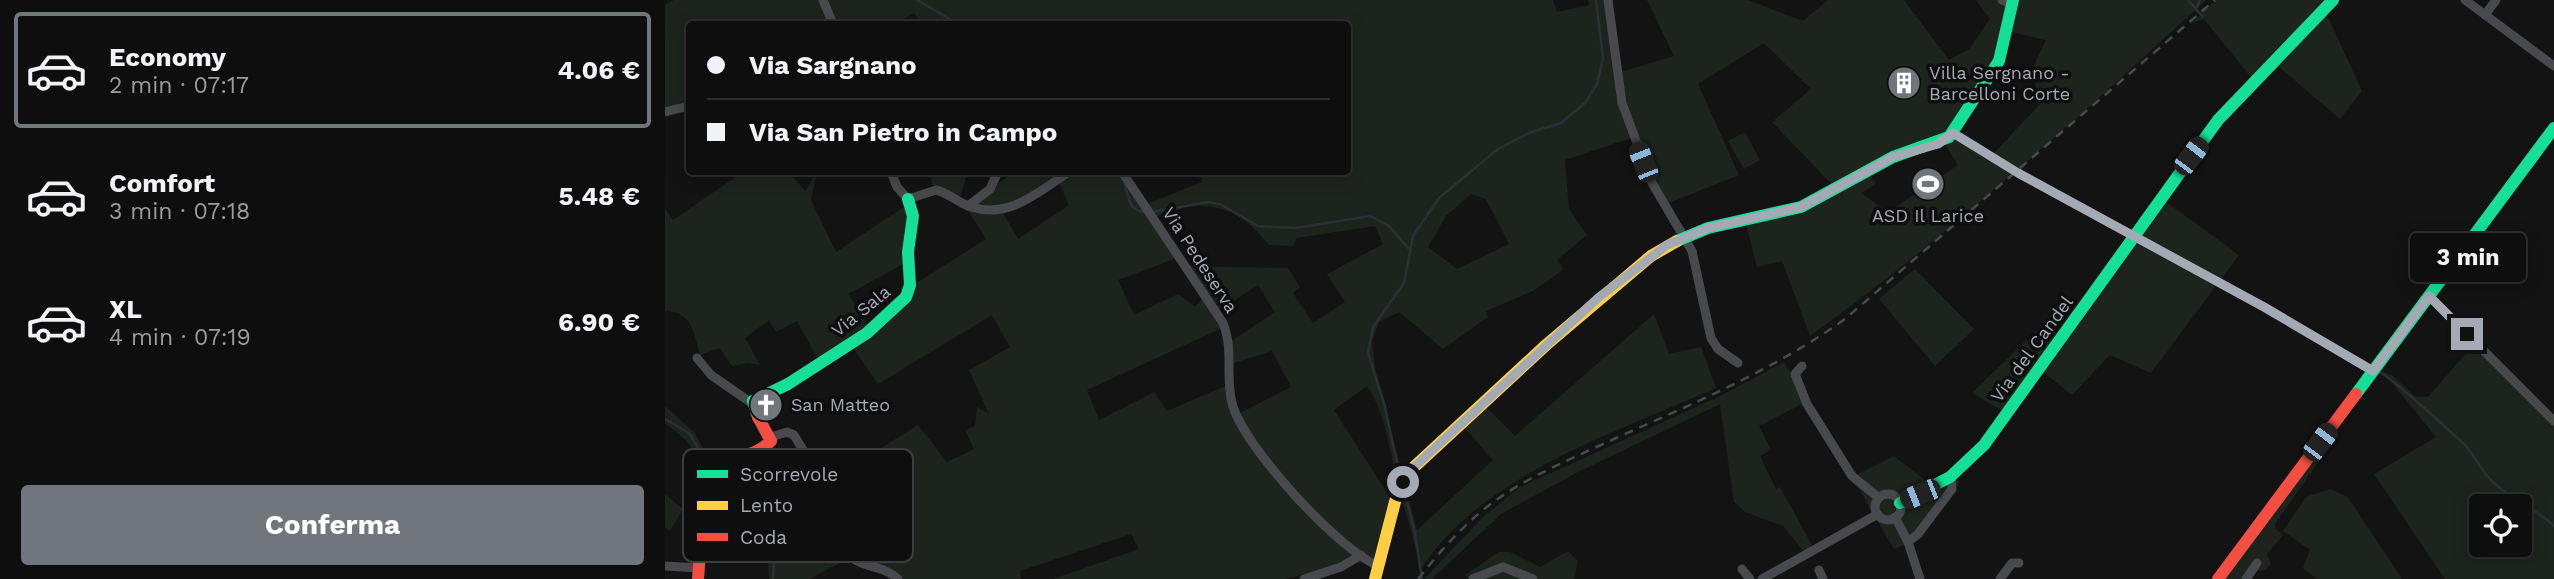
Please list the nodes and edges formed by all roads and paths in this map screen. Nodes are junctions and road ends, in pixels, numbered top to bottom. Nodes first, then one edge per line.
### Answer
1 (823, 0) edge
2 (1608, 0) edge
3 (2333, 0) edge
4 (2465, 0) edge
5 (2496, 0) edge
6 (2009, 1) edge
7 (2485, 15) junction
8 (832, 21) edge
9 (2554, 66) edge
10 (686, 107) edge
11 (665, 112) edge
12 (2554, 128) edge
13 (1953, 133) junction
14 (892, 175) edge
15 (996, 175) edge
16 (1064, 175) edge
17 (1124, 175) edge
18 (908, 199) junction
19 (968, 206) junction
20 (1684, 236) junction
21 (2136, 237) junction
22 (2429, 296) junction
23 (698, 358) dead end
24 (1738, 363) dead end
25 (1802, 366) dead end
26 (2373, 371) junction
27 (753, 404) junction
28 (2554, 421) edge
29 (771, 437) junction
30 (762, 449) edge
31 (802, 449) edge
32 (1951, 476) junction
33 (1879, 498) junction
34 (1900, 503) junction
35 (1878, 514) junction
36 (1895, 517) junction
37 (1908, 542) junction
38 (1361, 555) junction
39 (861, 562) edge
40 (2019, 563) dead end
41 (2257, 564) dead end
42 (665, 566) edge
43 (1379, 566) junction
44 (1742, 569) dead end
45 (698, 574) edge
46 (898, 579) edge
47 (1304, 579) edge
48 (1375, 579) edge
49 (1473, 579) edge
50 (1534, 579) edge
51 (1750, 579) edge
52 (1762, 579) edge
53 (1920, 579) edge
54 (2000, 579) edge
55 (2218, 579) edge
56 (2246, 579) edge

1 - 8 street
2 - 20 street
3 - 21 street, Via del Candel
4 - 7 street
5 - 7 street
6 - 13 street
7 - 9 street
10 - 11 street
12 - 22 street
13 - 20 street
13 - 21 street
14 - 18 street
15 - 19 street
16 - 19 street
17 - 38 street, Via Pedeserva
18 - 19 street
18 - 27 street, Via Sala
20 - 24 street
20 - 43 street
21 - 26 street
21 - 32 street, Via del Candel
22 - 26 street
22 - 28 street
23 - 27 street
25 - 33 street
26 - 55 street
27 - 29 street
29 - 30 street
29 - 31 street
32 - 34 street, Via del Candel
32 - 37 street, Via del Candel
33 - 34 street
33 - 35 street
34 - 36 street
35 - 36 street
35 - 52 street
36 - 37 street
37 - 53 street
38 - 43 street, Via Pedeserva
38 - 47 street
39 - 46 street
40 - 54 street
41 - 56 street
42 - 45 street
43 - 48 street
44 - 51 street
49 - 50 street

